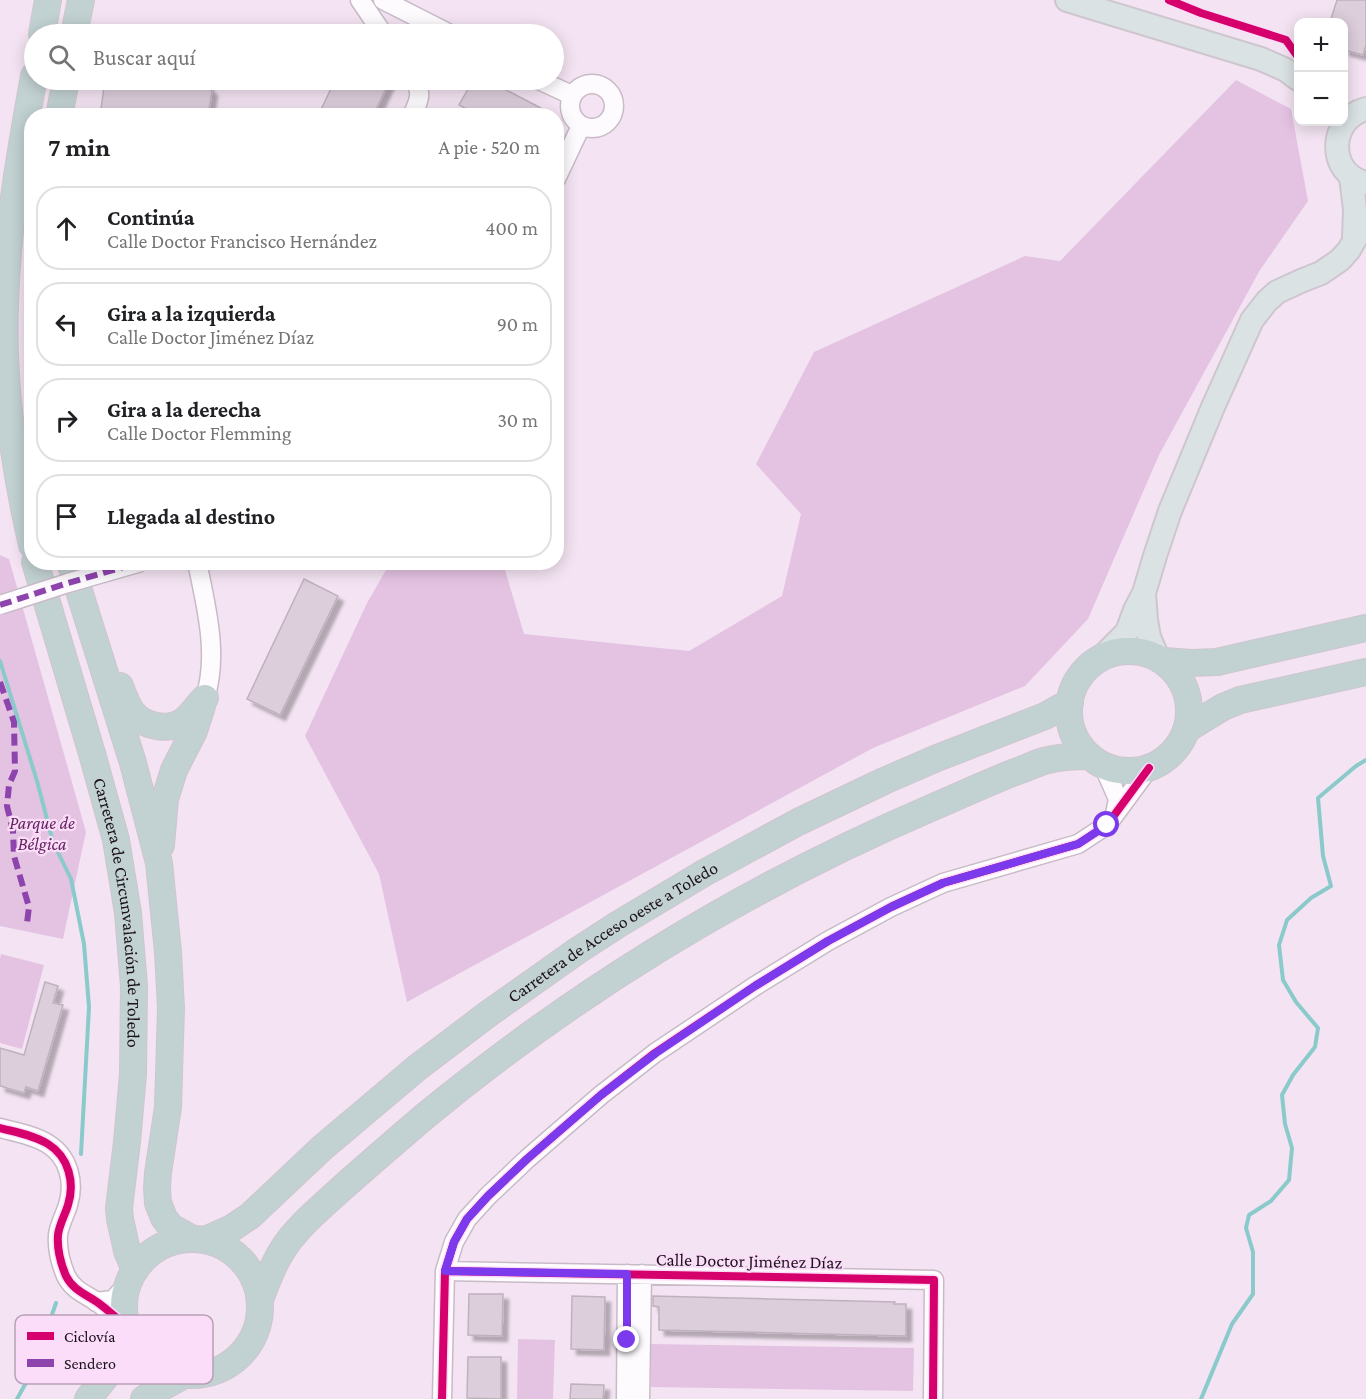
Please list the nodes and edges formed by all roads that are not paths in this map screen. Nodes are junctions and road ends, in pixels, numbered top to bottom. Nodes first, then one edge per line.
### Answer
1 (48, 0) edge
2 (81, 0) edge
3 (360, 0) edge
4 (384, 0) edge
5 (1068, 0) edge
6 (44, 24) edge
7 (76, 24) edge
8 (376, 24) edge
9 (431, 24) edge
10 (1294, 76) edge
11 (31, 90) edge
12 (64, 90) edge
13 (419, 90) edge
14 (561, 90) edge
15 (573, 95) junction
16 (1360, 107) edge
17 (28, 108) edge
18 (61, 108) edge
19 (416, 108) edge
20 (581, 126) junction
21 (1335, 127) edge
22 (24, 131) edge
23 (564, 162) edge
24 (1359, 180) edge
25 (1366, 219) edge
26 (1354, 240) junction
27 (24, 512) edge
28 (37, 570) edge
29 (73, 570) edge
30 (113, 570) edge
31 (198, 570) edge
32 (1144, 593) junction
33 (0, 605) edge
34 (84, 606) junction
35 (1366, 628) edge
36 (1102, 657) junction
37 (1161, 660) junction
38 (1366, 672) edge
39 (205, 698) junction
40 (1070, 702) junction
41 (1187, 729) junction
42 (1096, 760) junction
43 (1149, 768) junction
44 (1115, 814) junction
45 (159, 863) junction
46 (0, 1128) edge
47 (198, 1239) junction
48 (445, 1271) junction
49 (634, 1274) junction
50 (131, 1277) junction
51 (261, 1297) junction
52 (96, 1302) junction
53 (112, 1315) edge
54 (125, 1315) edge
55 (213, 1372) edge
56 (99, 1384) edge
57 (168, 1384) edge
58 (88, 1399) edge
59 (144, 1399) edge
60 (442, 1399) edge
61 (626, 1399) edge
62 (640, 1399) edge
63 (933, 1399) edge

1 - 6 highway
2 - 7 highway
3 - 8 street
4 - 9 street
5 - 10 main road
11 - 17 highway
12 - 18 highway
13 - 19 street
14 - 15 street
15 - 20 street
15 - 20 street
16 - 21 main road
20 - 23 street
21 - 24 main road
22 - 27 highway
24 - 26 main road
25 - 26 main road
26 - 32 main road
28 - 50 highway, Carretera de Circunvalación de Toledo
29 - 34 highway, Carretera de Circunvalación de Toledo
30 - 33 street, bridge
31 - 39 street
32 - 36 main road
32 - 37 main road
34 - 39 highway
34 - 45 highway, Carretera de Circunvalación de Toledo
35 - 37 highway
36 - 37 highway
36 - 40 highway
37 - 41 highway
38 - 41 highway
39 - 45 highway
40 - 42 highway
40 - 47 highway, Carretera de Acceso oeste a Toledo
41 - 43 highway
42 - 43 highway
42 - 44 street
42 - 51 highway
43 - 44 street
44 - 48 street
45 - 47 highway, Carretera de Circunvalación de Toledo
46 - 52 street
47 - 50 highway
47 - 51 highway, Carretera de Circunvalación de Toledo
48 - 49 street, Calle Doctor Jiménez Díaz
48 - 60 street
49 - 61 street
49 - 62 street
49 - 63 street, Calle Doctor Jiménez Díaz
50 - 52 street
50 - 54 highway, Carretera de Circunvalación de Toledo
51 - 55 highway, Carretera de Circunvalación de Toledo
52 - 53 street
56 - 58 highway, Carretera de Circunvalación de Toledo
57 - 59 highway, Carretera de Circunvalación de Toledo

